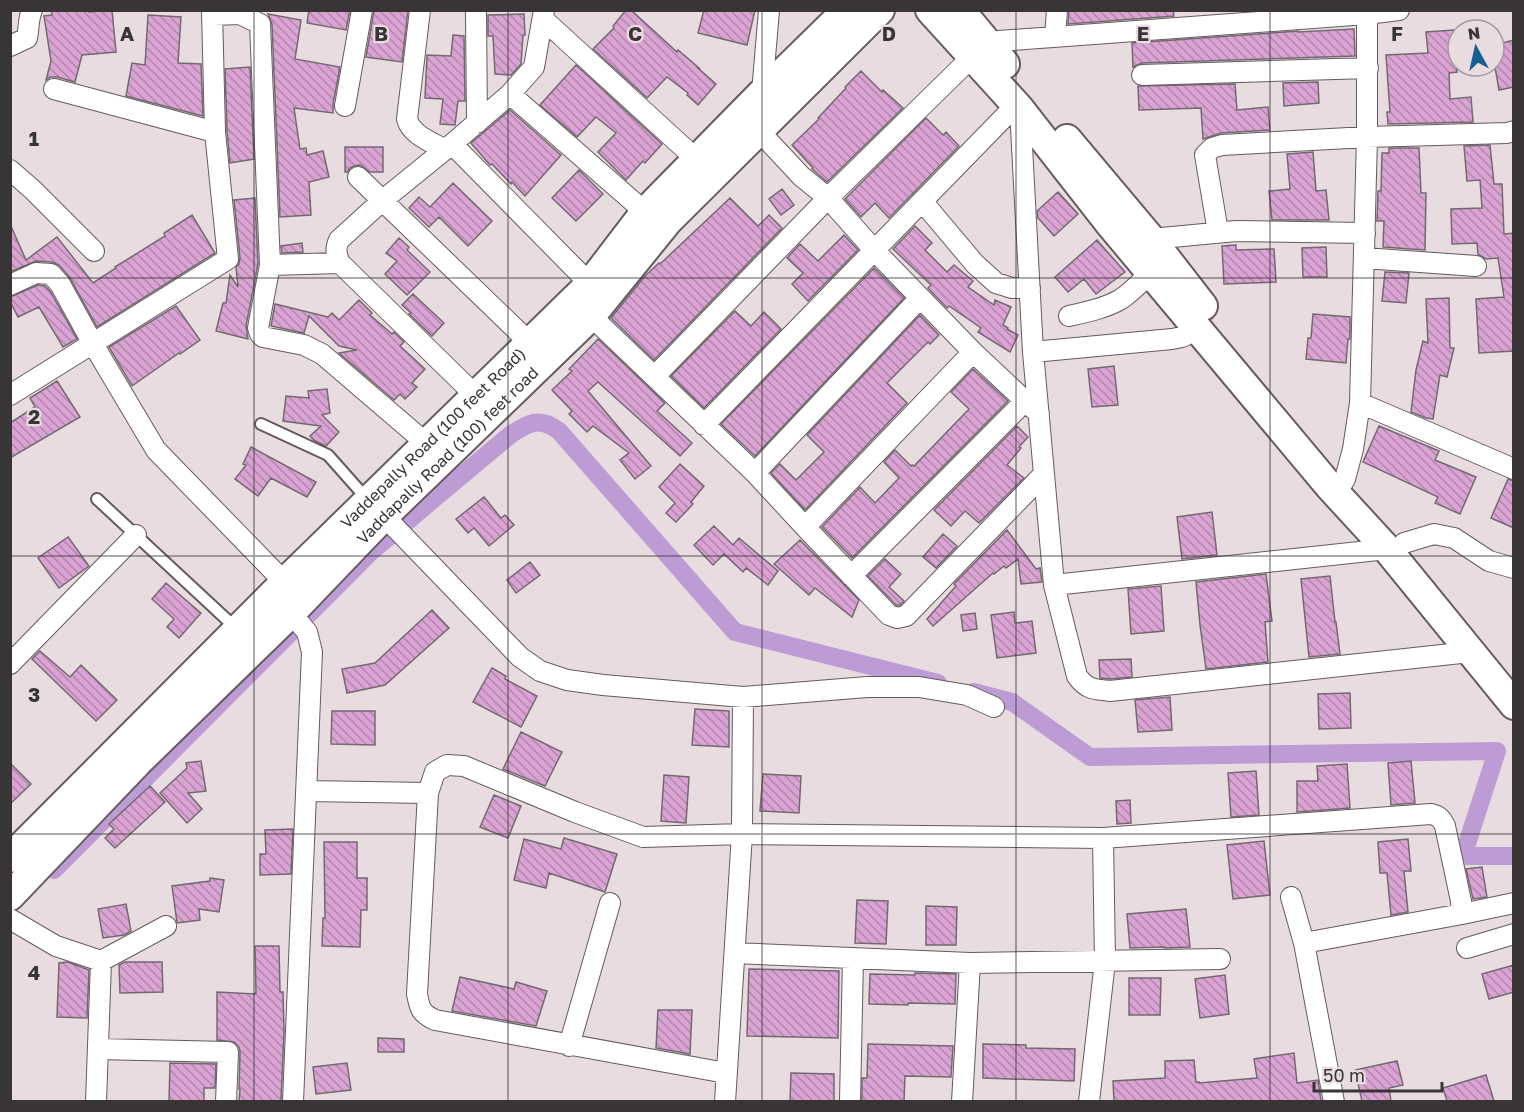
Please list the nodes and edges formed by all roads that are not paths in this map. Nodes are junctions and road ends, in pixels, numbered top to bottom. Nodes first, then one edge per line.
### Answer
1 (32, 10) edge
2 (362, 10) edge
3 (420, 10) edge
4 (769, 10) edge
5 (847, 10) edge
6 (880, 10) edge
7 (930, 10) edge
8 (960, 10) edge
9 (1057, 10) edge
10 (1399, 10) edge
11 (477, 12) edge
12 (1367, 12) edge
13 (212, 13) edge
14 (543, 15) edge
15 (1055, 37) junction
16 (10, 45) edge
17 (980, 49) junction
18 (1368, 68) junction
19 (1142, 75) dead end
20 (54, 89) dead end
21 (762, 93) junction
22 (510, 94) junction
23 (345, 106) dead end
24 (1018, 107) junction
25 (477, 123) junction
26 (759, 131) junction
27 (1514, 131) edge
28 (215, 132) junction
29 (1367, 137) junction
30 (449, 147) junction
31 (696, 159) junction
32 (10, 170) edge
33 (358, 177) dead end
34 (828, 198) junction
35 (383, 200) junction
36 (922, 201) junction
37 (645, 212) junction
38 (1218, 232) junction
39 (1365, 233) junction
40 (1151, 239) junction
41 (94, 251) dead end
42 (875, 251) junction
43 (1364, 258) junction
44 (340, 263) junction
45 (270, 265) junction
46 (1476, 266) dead end
47 (1150, 272) junction
48 (590, 284) junction
49 (10, 285) edge
50 (1030, 288) junction
51 (920, 298) junction
52 (591, 316) junction
53 (1069, 316) dead end
54 (1198, 329) junction
55 (93, 344) junction
56 (973, 352) junction
57 (1033, 352) junction
58 (530, 354) junction
59 (655, 376) junction
60 (10, 395) edge
61 (488, 396) junction
62 (1360, 403) junction
63 (1032, 408) junction
64 (261, 424) dead end
65 (704, 425) junction
66 (427, 444) junction
67 (1514, 470) edge
68 (755, 473) junction
69 (1044, 475) junction
70 (1340, 486) junction
71 (97, 499) dead end
72 (381, 514) junction
73 (805, 527) junction
74 (136, 535) junction
75 (1395, 546) junction
76 (1514, 568) edge
77 (851, 576) junction
78 (1054, 585) junction
79 (296, 609) junction
80 (238, 630) junction
81 (1470, 652) junction
82 (10, 664) edge
83 (1514, 684) edge
84 (743, 697) junction
85 (1514, 705) edge
86 (994, 707) dead end
87 (307, 791) junction
88 (428, 793) junction
89 (742, 834) junction
90 (1103, 838) junction
91 (10, 858) edge
92 (10, 896) edge
93 (1291, 897) dead end
94 (610, 903) dead end
95 (1514, 903) edge
96 (1462, 914) junction
97 (15, 922) edge
98 (166, 926) dead end
99 (1514, 934) edge
100 (1304, 943) junction
101 (1467, 948) dead end
102 (735, 953) junction
103 (853, 958) junction
104 (1220, 958) dead end
105 (101, 961) junction
106 (1105, 961) junction
107 (970, 963) junction
108 (569, 1046) junction
109 (98, 1049) junction
110 (726, 1073) junction
111 (96, 1101) edge
112 (226, 1101) edge
113 (293, 1101) edge
114 (725, 1101) edge
115 (850, 1101) edge
116 (962, 1101) edge
117 (1089, 1101) edge
118 (1334, 1101) edge

1 - 16 street
2 - 23 street
3 - 30 street
4 - 21 street
5 - 21 main road, Vaddepally Road (100 feet Road)
6 - 26 main road, Vaddapally Road (100) feet road
7 - 17 main road
8 - 17 main road
9 - 15 street
10 - 12 street
11 - 25 street
12 - 15 street
12 - 18 street
13 - 28 street
13 - 45 street
14 - 22 street
14 - 31 street
15 - 17 street
17 - 24 main road
17 - 34 street
17 - 40 main road
18 - 19 street
18 - 29 street
20 - 28 street
21 - 31 main road, Vaddepally Road (100 feet Road)
22 - 25 street
22 - 37 street
24 - 36 street
24 - 47 main road
24 - 50 street
25 - 30 street
26 - 34 street
26 - 52 main road, Vaddapally Road (100) feet road
27 - 29 street
28 - 55 street
29 - 38 street
29 - 39 street
30 - 35 street
30 - 48 street
31 - 37 main road, Vaddepally Road (100 feet Road)
32 - 41 street
33 - 35 street
34 - 42 street
34 - 59 street
35 - 44 street
35 - 58 street
36 - 42 street
36 - 50 street
37 - 48 main road, Vaddepally Road (100 feet Road)
38 - 39 street
38 - 40 street
39 - 43 street
40 - 70 main road
42 - 51 street
42 - 65 street
43 - 46 street
43 - 62 street
44 - 45 street
44 - 61 street
45 - 66 street
47 - 53 street
47 - 54 main road
48 - 58 main road, Vaddepally Road (100 feet Road)
49 - 55 street
50 - 57 street
51 - 56 street
51 - 68 street
52 - 58 main road, Vaddapally Road (100) feet road
52 - 59 street
54 - 57 street
54 - 70 main road
55 - 60 street
55 - 79 street
56 - 63 street
56 - 73 street
57 - 63 street
58 - 61 main road, Vaddapally Road (100) feet road
59 - 65 street
61 - 66 main road, Vaddepally Road (100 feet Road)
61 - 72 main road, Vaddapally Road (100) feet road
62 - 67 street
62 - 70 street
63 - 69 street
63 - 77 street
64 - 72 lane
65 - 68 street
66 - 72 main road, Vaddepally Road (100 feet Road)
68 - 73 street
69 - 77 street
69 - 78 street
70 - 75 main road
71 - 74 lane
72 - 79 main road, Vaddapally Road (100) feet road
72 - 84 street
73 - 77 street
74 - 80 lane
74 - 82 street
75 - 76 street
75 - 78 street
75 - 81 main road
75 - 83 main road
78 - 81 street
79 - 80 main road
79 - 87 street
79 - 92 main road, Vaddapally Road (100) feet road
80 - 91 main road
81 - 85 main road
84 - 86 street
84 - 89 street
87 - 88 street
87 - 113 street
88 - 89 street
88 - 108 street
89 - 90 street
89 - 102 street
90 - 96 street
90 - 106 street
93 - 100 street
94 - 108 street
95 - 96 street
96 - 100 street
97 - 105 street
98 - 105 street
99 - 101 street
100 - 118 street
102 - 103 street
102 - 110 street
103 - 107 street
103 - 115 street
104 - 106 street
105 - 109 street
106 - 107 street
106 - 117 street
107 - 116 street
108 - 110 street
109 - 111 street
109 - 112 street
110 - 114 street

